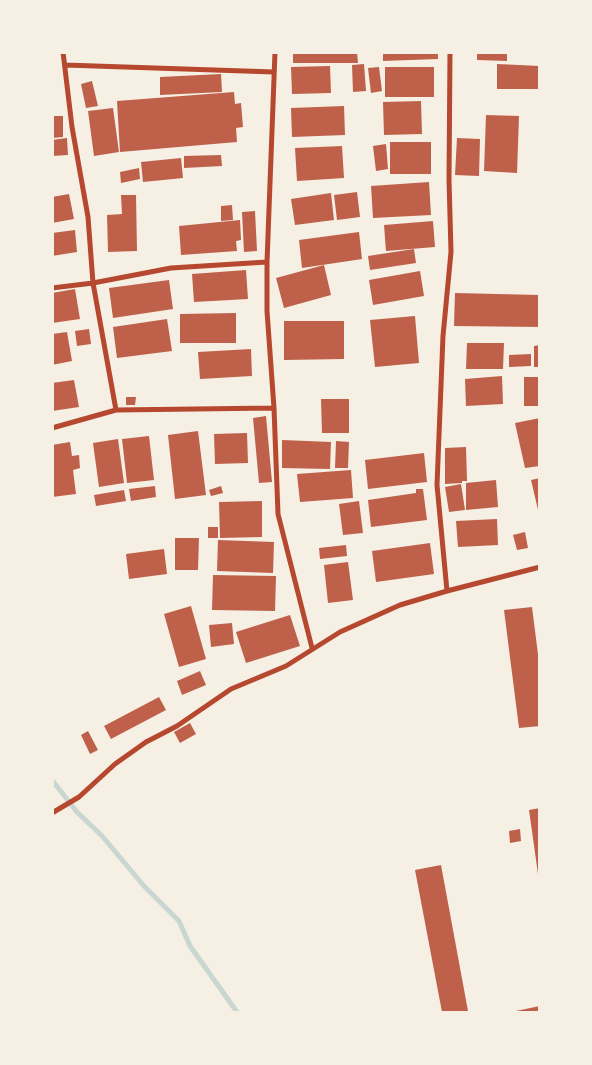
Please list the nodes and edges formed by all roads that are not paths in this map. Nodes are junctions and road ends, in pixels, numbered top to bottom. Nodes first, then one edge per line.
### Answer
1 (63, 52) edge
2 (275, 52) edge
3 (450, 52) edge
4 (65, 65) junction
5 (274, 72) junction
6 (267, 262) junction
7 (93, 284) junction
8 (52, 288) edge
9 (274, 408) junction
10 (116, 410) junction
11 (52, 428) edge
12 (540, 567) edge
13 (447, 591) junction
14 (312, 648) junction
15 (54, 812) edge

1 - 4 street
2 - 5 street
3 - 13 street
4 - 5 street
4 - 7 street
5 - 6 street
6 - 7 street
6 - 9 street
7 - 8 street
7 - 10 street
9 - 10 street
9 - 14 street
10 - 11 street
12 - 13 street
13 - 14 street
14 - 15 street

